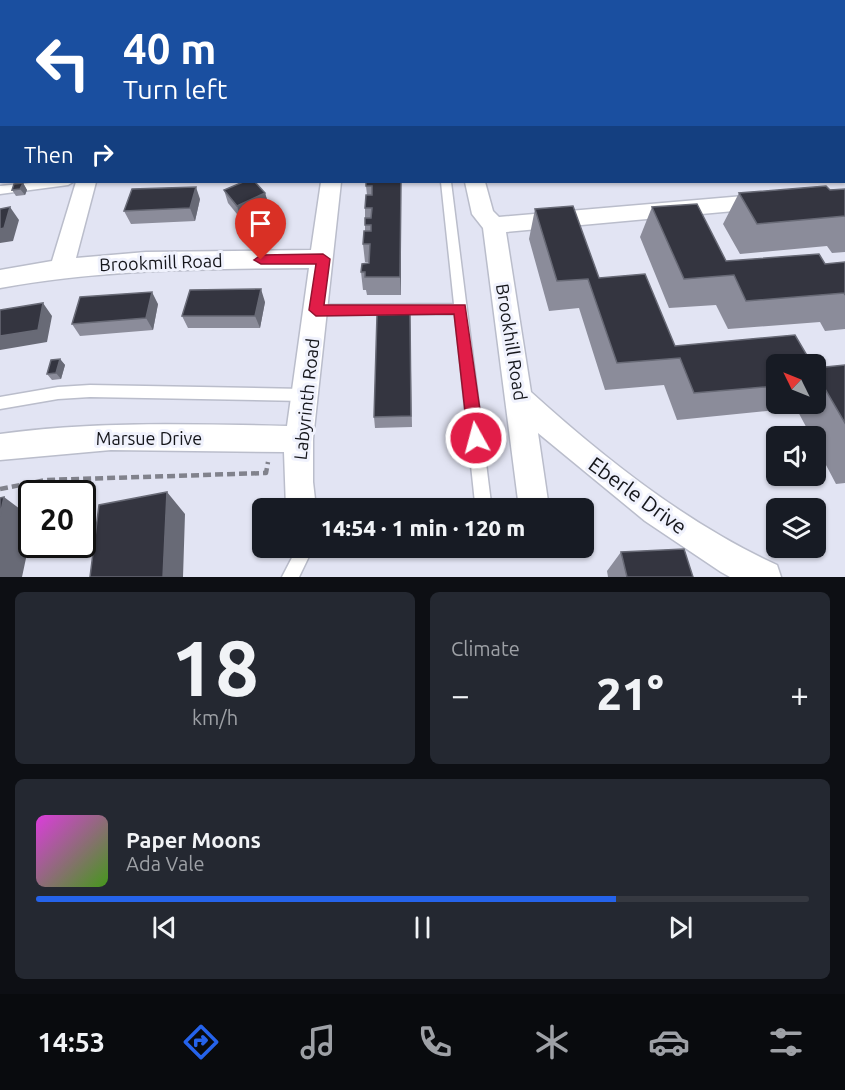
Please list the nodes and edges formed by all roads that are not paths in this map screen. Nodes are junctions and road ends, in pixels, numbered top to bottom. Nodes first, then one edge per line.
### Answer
1 (60, 183) edge
2 (86, 183) edge
3 (331, 183) edge
4 (446, 183) edge
5 (475, 183) edge
6 (0, 190) edge
7 (786, 199) edge
8 (494, 225) junction
9 (323, 259) junction
10 (62, 268) junction
11 (0, 279) edge
12 (460, 309) junction
13 (316, 310) junction
14 (304, 395) junction
15 (520, 400) junction
16 (0, 403) edge
17 (285, 439) junction
18 (0, 447) edge
19 (300, 498) edge
20 (482, 498) edge
21 (533, 498) edge
22 (300, 558) edge
23 (290, 577) edge
24 (765, 577) edge

1 - 6 lane
2 - 10 street
3 - 9 street, Labyrinth Road
4 - 12 lane
5 - 8 street, Brookhill Road
7 - 8 street
8 - 15 street, Brookhill Road
9 - 10 street, Brookmill Road
9 - 13 street, Labyrinth Road
10 - 11 street, Brookmill Road
12 - 13 lane
12 - 20 lane
13 - 14 street, Labyrinth Road
14 - 16 lane
14 - 17 street, Labyrinth Road
15 - 21 street, Brookhill Road
15 - 24 street, Eberle Drive
17 - 18 street, Marsue Drive
17 - 19 street, Labyrinth Road
22 - 23 lane

